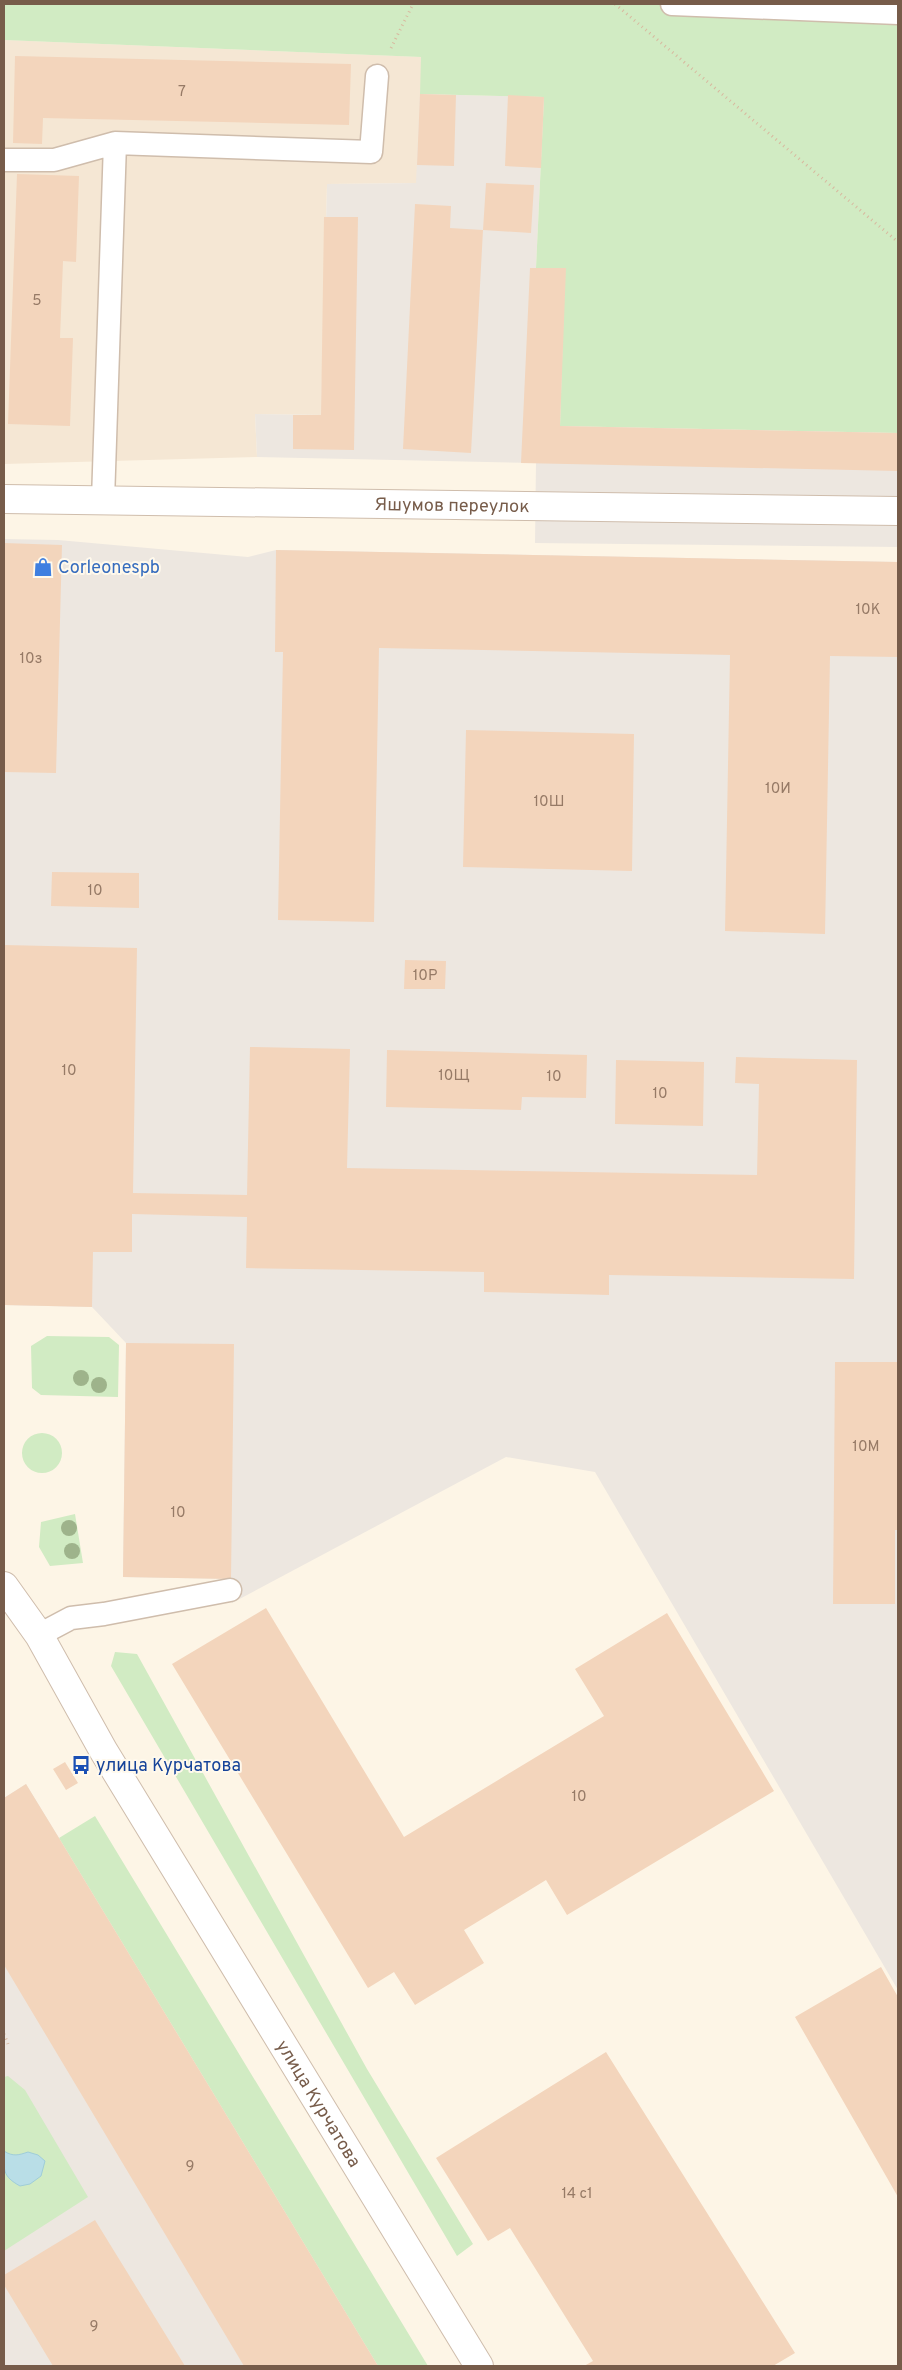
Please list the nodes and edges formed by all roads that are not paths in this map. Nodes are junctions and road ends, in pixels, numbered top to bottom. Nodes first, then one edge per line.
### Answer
1 (672, 4) edge
2 (898, 13) edge
3 (377, 76) road end
4 (115, 143) junction
5 (4, 160) edge
6 (4, 499) edge
7 (104, 500) junction
8 (898, 511) edge
9 (4, 1586) edge
10 (230, 1590) dead end
11 (39, 1635) junction
12 (478, 2366) edge

1 - 2 lane
3 - 4 lane
4 - 5 lane
4 - 7 lane
6 - 7 street, Яшумов переулок
7 - 8 street, Яшумов переулок
9 - 11 street, улица Курчатова
10 - 11 lane
11 - 12 street, улица Курчатова

